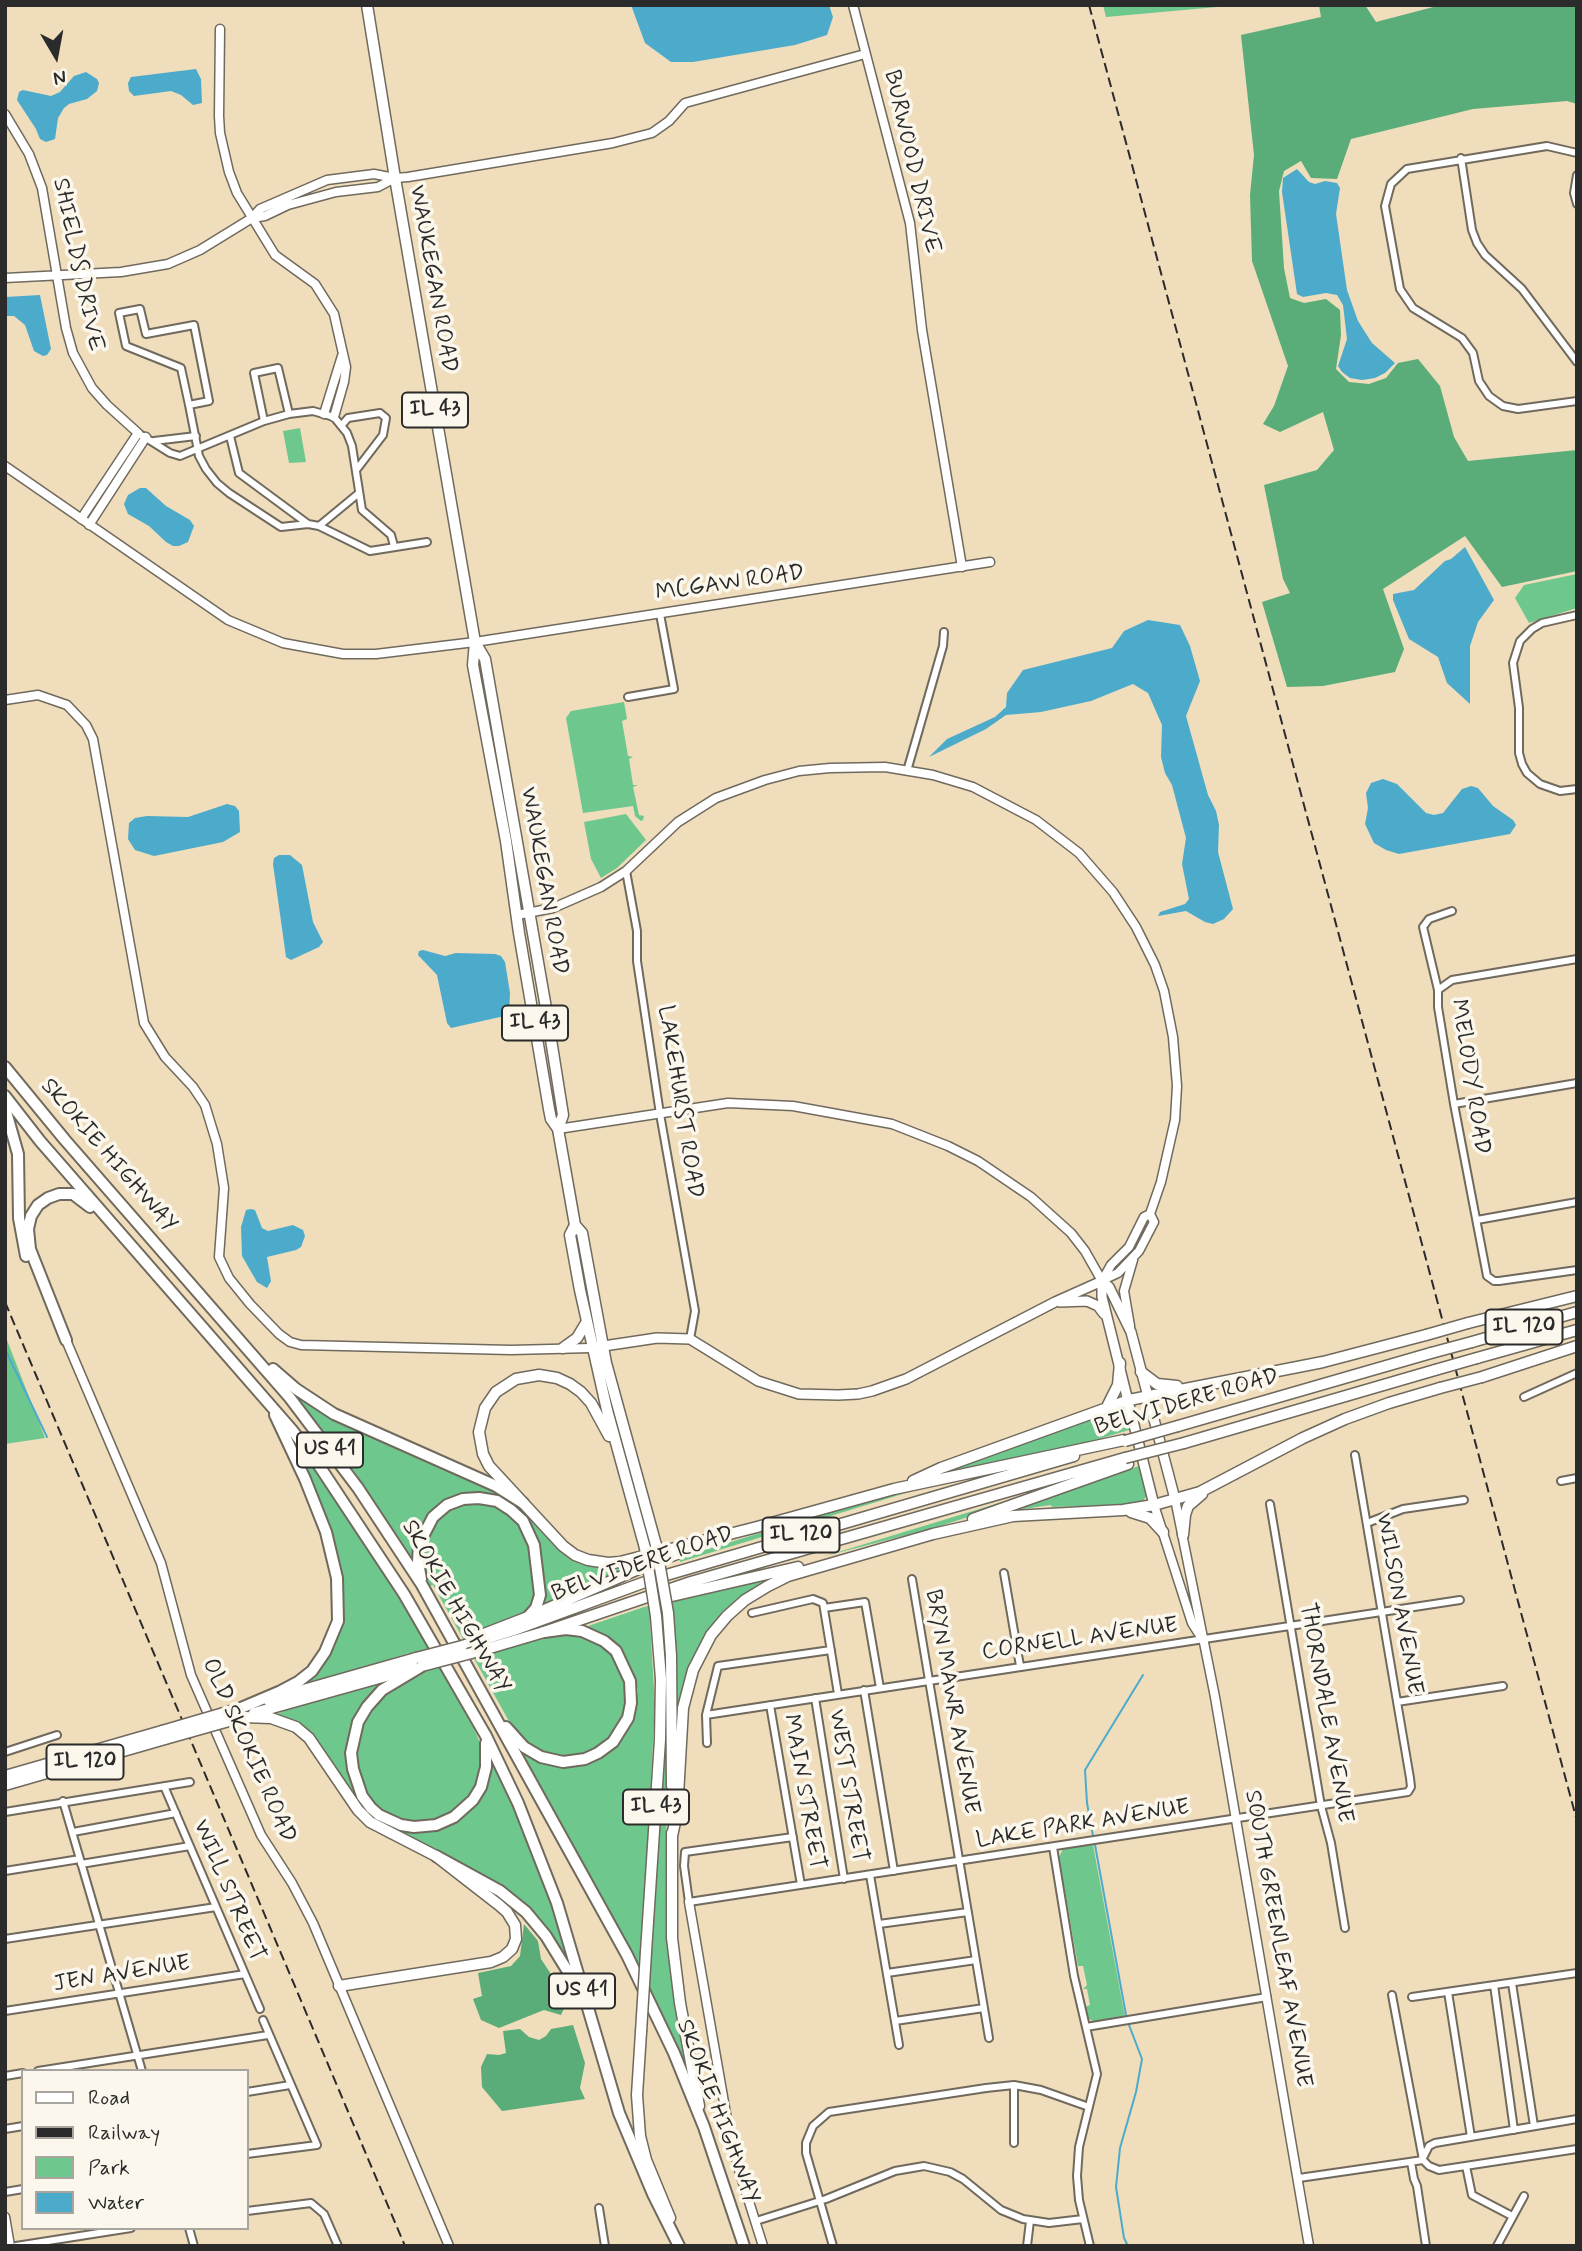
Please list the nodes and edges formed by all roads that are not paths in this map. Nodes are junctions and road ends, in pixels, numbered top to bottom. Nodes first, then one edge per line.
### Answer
1 (367, 5) edge
2 (853, 5) edge
3 (220, 29) dead end
4 (865, 54) junction
5 (5, 114) edge
6 (1577, 153) edge
7 (1461, 158) junction
8 (1577, 175) edge
9 (395, 178) junction
10 (1577, 204) edge
11 (252, 218) junction
12 (59, 276) junction
13 (5, 278) edge
14 (1577, 362) edge
15 (340, 376) junction
16 (1577, 401) edge
17 (189, 405) junction
18 (289, 414) junction
19 (324, 414) junction
20 (334, 417) junction
21 (264, 421) junction
22 (341, 426) junction
23 (196, 436) junction
24 (230, 436) junction
25 (146, 437) junction
26 (198, 447) junction
27 (5, 466) edge
28 (357, 470) junction
29 (359, 493) junction
30 (85, 522) junction
31 (308, 524) junction
32 (319, 526) junction
33 (427, 542) dead end
34 (394, 547) junction
35 (990, 562) dead end
36 (962, 567) junction
37 (660, 614) junction
38 (1577, 615) edge
39 (944, 632) dead end
40 (475, 642) junction
41 (628, 697) dead end
42 (5, 700) edge
43 (907, 771) junction
44 (1577, 789) edge
45 (626, 871) junction
46 (1452, 911) dead end
47 (529, 913) junction
48 (517, 915) junction
49 (1577, 959) edge
50 (1438, 990) junction
51 (5, 1067) edge
52 (1577, 1083) edge
53 (5, 1096) edge
54 (1454, 1104) junction
55 (5, 1108) edge
56 (660, 1114) junction
57 (558, 1129) junction
58 (1577, 1202) edge
59 (1150, 1214) junction
60 (1477, 1220) junction
61 (575, 1225) junction
62 (1139, 1251) junction
63 (136, 1252) junction
64 (1577, 1270) edge
65 (1102, 1281) junction
66 (1577, 1296) edge
67 (1055, 1302) junction
68 (1577, 1312) edge
69 (1108, 1320) junction
70 (225, 1323) junction
71 (586, 1323) junction
72 (1577, 1330) edge
73 (1131, 1332) junction
74 (690, 1339) junction
75 (66, 1340) junction
76 (603, 1346) junction
77 (1577, 1346) edge
78 (563, 1348) junction
79 (591, 1348) junction
80 (1120, 1363) junction
81 (1141, 1372) junction
82 (1577, 1373) edge
83 (1191, 1386) junction
84 (1147, 1395) junction
85 (1524, 1397) dead end
86 (1129, 1400) junction
87 (271, 1406) junction
88 (1107, 1407) junction
89 (1124, 1441) junction
90 (1355, 1455) dead end
91 (1127, 1461) junction
92 (622, 1466) junction
93 (1577, 1478) edge
94 (1561, 1481) dead end
95 (1210, 1487) junction
96 (894, 1489) junction
97 (1175, 1499) junction
98 (1464, 1500) dead end
99 (523, 1503) junction
100 (1270, 1504) dead end
101 (1154, 1505) junction
102 (1123, 1510) junction
103 (1367, 1523) junction
104 (757, 1527) junction
105 (1163, 1532) junction
106 (933, 1534) junction
107 (1183, 1535) junction
108 (864, 1554) junction
109 (1004, 1573) dead end
110 (912, 1579) dead end
111 (422, 1585) junction
112 (1460, 1600) dead end
113 (824, 1608) junction
114 (613, 1610) junction
115 (1382, 1611) junction
116 (752, 1614) dead end
117 (528, 1617) junction
118 (1291, 1625) junction
119 (544, 1632) junction
120 (1203, 1640) junction
121 (480, 1642) junction
122 (831, 1650) junction
123 (419, 1662) junction
124 (1020, 1666) junction
125 (930, 1680) junction
126 (1503, 1686) dead end
127 (880, 1688) junction
128 (864, 1690) junction
129 (838, 1694) junction
130 (815, 1698) junction
131 (1397, 1702) junction
132 (771, 1705) junction
133 (491, 1708) junction
134 (238, 1713) junction
135 (706, 1715) junction
136 (57, 1735) dead end
137 (163, 1735) junction
138 (486, 1736) junction
139 (707, 1743) dead end
140 (5, 1752) edge
141 (1407, 1759) joint
142 (5, 1776) edge
143 (190, 1782) dead end
144 (5, 1785) edge
145 (164, 1786) junction
146 (63, 1801) junction
147 (1321, 1806) junction
148 (5, 1812) edge
149 (176, 1813) junction
150 (1237, 1819) junction
151 (72, 1832) junction
152 (672, 1836) junction
153 (793, 1837) junction
154 (190, 1846) junction
155 (1053, 1847) junction
156 (436, 1856) junction
157 (81, 1861) junction
158 (960, 1861) junction
159 (5, 1871) edge
160 (894, 1871) junction
161 (870, 1875) junction
162 (844, 1879) junction
163 (801, 1885) junction
164 (689, 1902) junction
165 (216, 1907) junction
166 (968, 1912) junction
167 (879, 1924) junction
168 (99, 1925) junction
169 (1345, 1928) dead end
170 (5, 1939) edge
171 (976, 1959) junction
172 (887, 1973) junction
173 (1577, 1973) edge
174 (245, 1974) junction
175 (1512, 1983) junction
176 (1494, 1985) junction
177 (338, 1986) junction
178 (1448, 1992) junction
179 (120, 1993) junction
180 (1392, 1995) dead end
181 (1267, 1997) junction
182 (1412, 1997) dead end
183 (984, 2008) junction
184 (260, 2009) dead end
185 (5, 2011) edge
186 (263, 2020) dead end
187 (895, 2021) junction
188 (1086, 2027) junction
189 (268, 2035) junction
190 (989, 2038) dead end
191 (899, 2045) dead end
192 (138, 2055) junction
193 (50, 2069) edge
194 (142, 2069) edge
195 (290, 2085) junction
196 (1014, 2085) junction
197 (248, 2092) edge
198 (1089, 2107) junction
199 (619, 2113) junction
200 (1577, 2119) edge
201 (1534, 2126) junction
202 (704, 2127) junction
203 (1514, 2130) junction
204 (1471, 2137) junction
205 (1014, 2143) dead end
206 (1577, 2149) edge
207 (248, 2154) edge
208 (1423, 2160) junction
209 (1411, 2162) junction
210 (1466, 2166) junction
211 (1299, 2178) junction
212 (1524, 2196) dead end
213 (820, 2201) junction
214 (599, 2208) dead end
215 (248, 2211) edge
216 (1512, 2216) junction
217 (5, 2217) edge
218 (1083, 2219) junction
219 (756, 2221) junction
220 (1030, 2221) junction
221 (118, 2230) edge
222 (10, 2246) edge
223 (16, 2246) edge
224 (338, 2246) edge
225 (449, 2246) edge
226 (605, 2246) edge
227 (680, 2246) edge
228 (744, 2246) edge
229 (763, 2246) edge
230 (833, 2246) edge
231 (1027, 2246) edge
232 (1090, 2246) edge
233 (1309, 2246) edge
234 (1426, 2246) edge
235 (1497, 2246) edge

1 - 9 main road, WAUKEGAN ROAD / IL 43
2 - 4 street, BURWOOD DRIVE
3 - 11 street
4 - 9 street
4 - 36 street, BURWOOD DRIVE
5 - 12 street, SHIELDS DRIVE
6 - 7 street
7 - 14 street
7 - 16 street
8 - 10 street
9 - 11 street
9 - 11 street
9 - 40 main road, WAUKEGAN ROAD / IL 43
11 - 12 street
11 - 15 street
12 - 13 street
12 - 25 street, SHIELDS DRIVE
15 - 19 street
15 - 20 street
17 - 17 street
17 - 23 street
18 - 19 street
18 - 21 street
18 - 21 street
19 - 20 street
20 - 22 street
21 - 24 street
22 - 28 street
22 - 28 street
23 - 25 street
23 - 26 street
24 - 26 street
24 - 31 street
25 - 26 street
25 - 30 street
26 - 31 street
27 - 30 street, MCGAW ROAD
28 - 29 street
29 - 32 street
29 - 34 street
30 - 40 street, MCGAW ROAD
31 - 32 street
32 - 34 street
33 - 34 street
35 - 36 street, MCGAW ROAD
36 - 37 street, MCGAW ROAD
37 - 40 street, MCGAW ROAD
37 - 41 street
38 - 44 street
39 - 43 street
40 - 47 main road, WAUKEGAN ROAD / IL 43
40 - 48 main road, WAUKEGAN ROAD / IL 43
42 - 78 street
43 - 45 street
43 - 59 street
45 - 47 street
45 - 56 street, LAKEHURST ROAD
46 - 50 street, MELODY ROAD
47 - 48 street
47 - 57 main road, WAUKEGAN ROAD / IL 43
48 - 57 main road, WAUKEGAN ROAD / IL 43
49 - 50 street
50 - 54 street, MELODY ROAD
51 - 70 highway, SKOKIE HIGHWAY / US 41
52 - 54 street
53 - 63 highway, SKOKIE HIGHWAY / US 41
54 - 60 street, MELODY ROAD
55 - 75 highway
56 - 57 street
56 - 65 street
56 - 74 street, LAKEHURST ROAD
57 - 61 main road, WAUKEGAN ROAD / IL 43
58 - 60 street
59 - 62 street
59 - 65 street
60 - 64 street, MELODY ROAD
61 - 71 main road, WAUKEGAN ROAD / IL 43
61 - 76 main road, WAUKEGAN ROAD
62 - 65 street
62 - 73 street
63 - 75 highway
63 - 87 highway, SKOKIE HIGHWAY / US 41
65 - 67 main road
65 - 69 main road
65 - 73 main road
66 - 83 main road, bridge
67 - 69 main road
67 - 74 main road
68 - 89 main road, BELVIDERE ROAD / IL 120, bridge
69 - 80 main road
70 - 99 highway
70 - 111 highway, SKOKIE HIGHWAY / US 41
71 - 78 main road
71 - 79 main road, WAUKEGAN ROAD / IL 43
72 - 91 main road, BELVIDERE ROAD / IL 120, bridge
73 - 81 main road
74 - 76 main road
75 - 177 street, OLD SKOKIE ROAD
76 - 79 main road
76 - 152 main road, IL 43, bridge
77 - 95 main road, bridge
78 - 79 street
79 - 92 main road, IL 43
80 - 86 main road
80 - 88 main road
81 - 83 main road
81 - 84 main road
82 - 85 street
83 - 84 main road
84 - 86 main road
84 - 97 main road
86 - 88 main road
86 - 101 main road
87 - 134 highway
87 - 138 highway, SKOKIE HIGHWAY / US 41
88 - 96 main road
89 - 96 main road
89 - 121 main road, BELVIDERE ROAD / IL 120
90 - 103 street, WILSON AVENUE
91 - 106 main road
91 - 114 main road, BELVIDERE ROAD / IL 120
92 - 99 main road
92 - 227 main road, IL 43, bridge
93 - 94 street
95 - 97 main road
95 - 107 main road
96 - 104 main road
97 - 101 main road
97 - 107 street, SOUTH GREENLEAF AVENUE
98 - 103 street
99 - 104 main road
100 - 118 street, THORNDALE AVENUE
101 - 102 main road
101 - 105 street, SOUTH GREENLEAF AVENUE
102 - 105 main road
102 - 106 main road
103 - 115 street, WILSON AVENUE
104 - 117 main road
105 - 120 street, SOUTH GREENLEAF AVENUE
106 - 108 main road
107 - 120 street, SOUTH GREENLEAF AVENUE
108 - 114 main road
108 - 152 main road
109 - 124 street
110 - 125 street, BRYN MAWR AVENUE
111 - 117 highway
111 - 133 highway, SKOKIE HIGHWAY / US 41
112 - 115 street, CORNELL AVENUE
113 - 116 street
113 - 122 street
113 - 127 street
114 - 119 main road, BELVIDERE ROAD / IL 120
115 - 118 street, CORNELL AVENUE
115 - 131 street, WILSON AVENUE
117 - 121 main road
118 - 120 street, CORNELL AVENUE
118 - 147 street, THORNDALE AVENUE
119 - 121 main road, BELVIDERE ROAD / IL 120
119 - 133 highway
120 - 124 street, CORNELL AVENUE
120 - 150 street, SOUTH GREENLEAF AVENUE
121 - 123 main road, BELVIDERE ROAD / IL 120, bridge
121 - 123 main road, BELVIDERE ROAD / IL 120, bridge
122 - 129 street
122 - 135 street
123 - 134 main road, BELVIDERE ROAD / IL 120
123 - 138 highway
124 - 125 street, CORNELL AVENUE
125 - 127 street, CORNELL AVENUE
125 - 158 street, BRYN MAWR AVENUE
126 - 131 street
127 - 128 street, CORNELL AVENUE
128 - 129 street, CORNELL AVENUE
128 - 160 street
129 - 130 street, CORNELL AVENUE
130 - 132 street, CORNELL AVENUE
130 - 162 street, WEST STREET
131 - 141 street, WILSON AVENUE
132 - 135 street, CORNELL AVENUE
132 - 153 street, MAIN STREET
133 - 202 highway, SKOKIE HIGHWAY / US 41
134 - 137 main road, BELVIDERE ROAD / IL 120, bridge
134 - 156 main road
135 - 139 street
136 - 140 street
137 - 142 main road, BELVIDERE ROAD / IL 120
137 - 144 main road, BELVIDERE ROAD / IL 120
138 - 199 highway, SKOKIE HIGHWAY / US 41
141 - 147 street, LAKE PARK AVENUE
143 - 145 street
145 - 146 street
145 - 149 street, WILL STREET
146 - 148 street
146 - 151 street
147 - 150 street, LAKE PARK AVENUE
147 - 169 street, THORNDALE AVENUE
149 - 151 street
149 - 154 street, WILL STREET
150 - 155 street, LAKE PARK AVENUE
150 - 181 street, SOUTH GREENLEAF AVENUE
151 - 157 street
152 - 202 main road, IL 43
153 - 163 street, MAIN STREET
153 - 164 street
154 - 157 street
154 - 165 street, WILL STREET
155 - 158 street, LAKE PARK AVENUE
155 - 188 street
156 - 177 main road
156 - 199 highway
157 - 159 street
157 - 168 street
158 - 160 street, LAKE PARK AVENUE
158 - 166 street, BRYN MAWR AVENUE
160 - 161 street, LAKE PARK AVENUE
161 - 162 street, LAKE PARK AVENUE
161 - 167 street
162 - 163 street, LAKE PARK AVENUE
163 - 164 street, LAKE PARK AVENUE
164 - 219 street
165 - 168 street
165 - 174 street, WILL STREET
166 - 167 street
166 - 171 street, BRYN MAWR AVENUE
167 - 172 street
168 - 170 street
168 - 179 street
171 - 172 street
171 - 183 street, BRYN MAWR AVENUE
172 - 187 street
173 - 175 street
174 - 179 street, JEN AVENUE
174 - 184 street, WILL STREET
175 - 176 street
175 - 201 street
176 - 178 street
176 - 203 street
177 - 225 street, OLD SKOKIE ROAD
178 - 182 street
178 - 204 street
179 - 185 street, JEN AVENUE
179 - 192 street
180 - 208 street
181 - 188 street
181 - 211 street, SOUTH GREENLEAF AVENUE
183 - 187 street
183 - 190 street, BRYN MAWR AVENUE
186 - 189 street
187 - 191 street
188 - 198 street
189 - 192 street
189 - 195 street
192 - 193 street
192 - 194 street
195 - 197 street
195 - 207 street
196 - 198 street
196 - 205 street
196 - 213 street
198 - 218 street
199 - 227 highway, SKOKIE HIGHWAY / US 41
200 - 201 street
201 - 203 street
202 - 228 highway, SKOKIE HIGHWAY / US 41
203 - 204 street
204 - 208 street
206 - 210 street
208 - 209 street
208 - 210 street
209 - 211 street
209 - 234 street
210 - 216 street
211 - 233 street, SOUTH GREENLEAF AVENUE
212 - 216 street
213 - 219 street
213 - 220 street
213 - 230 street
214 - 226 street
215 - 224 street
216 - 235 street
217 - 222 street
218 - 220 street
218 - 232 street
219 - 229 street
220 - 231 street
221 - 223 street

